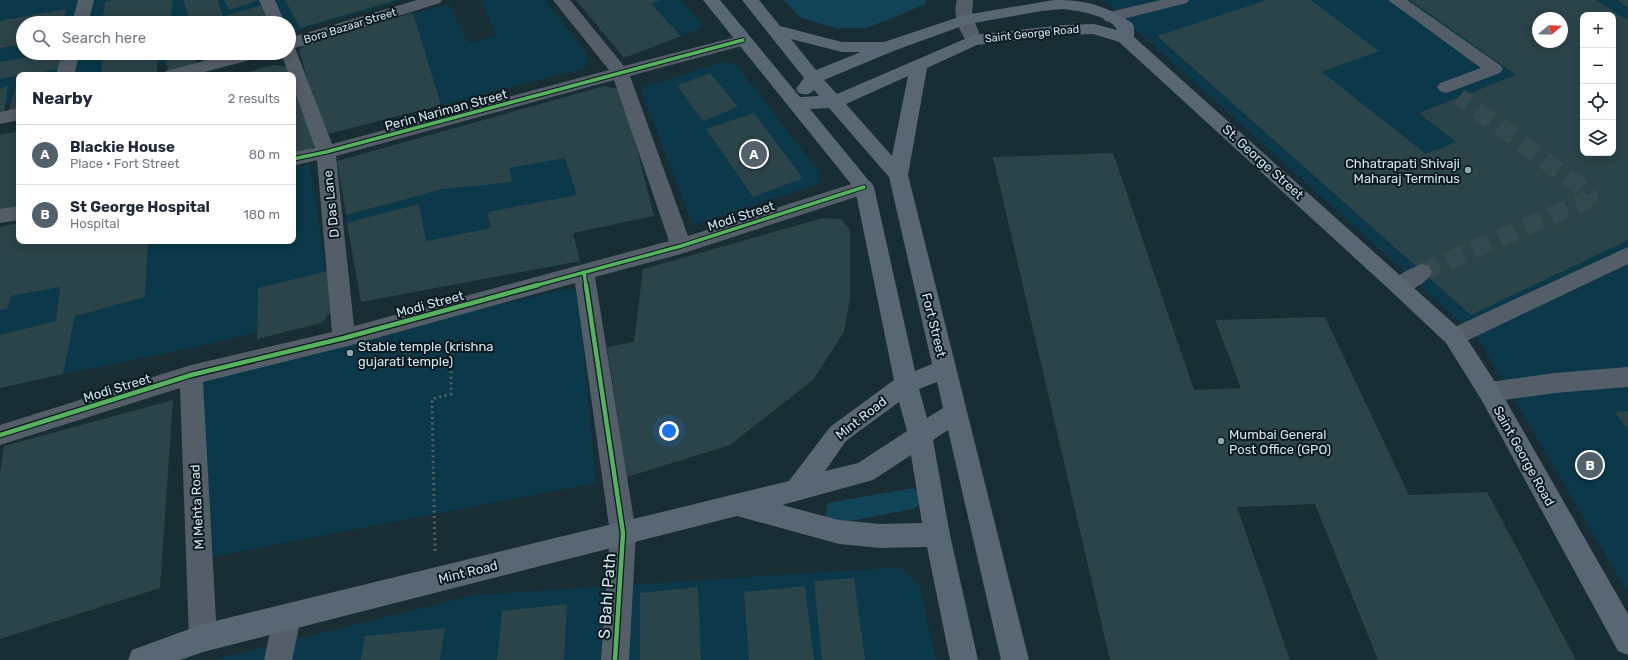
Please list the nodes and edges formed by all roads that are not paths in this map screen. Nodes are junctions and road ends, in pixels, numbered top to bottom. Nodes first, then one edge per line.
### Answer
1 (86, 0) edge
2 (561, 0) edge
3 (711, 0) edge
4 (750, 0) edge
5 (965, 0) edge
6 (1181, 0) edge
7 (1396, 0) edge
8 (268, 1) edge
9 (424, 1) edge
10 (1041, 3) edge
11 (82, 16) edge
12 (274, 16) edge
13 (1112, 17) junction
14 (965, 20) junction
15 (775, 30) junction
16 (1125, 38) junction
17 (743, 40) junction
18 (974, 40) junction
19 (296, 42) edge
20 (890, 46) junction
21 (69, 60) edge
22 (229, 60) edge
23 (292, 60) edge
24 (918, 66) junction
25 (66, 72) edge
26 (183, 72) edge
27 (621, 74) junction
28 (813, 78) junction
29 (1459, 97) tunnel mouth
30 (836, 102) junction
31 (796, 103) junction
32 (16, 115) edge
33 (0, 118) edge
34 (326, 152) junction
35 (296, 158) edge
36 (898, 175) junction
37 (864, 187) junction
38 (16, 213) edge
39 (0, 216) edge
40 (681, 246) junction
41 (1628, 255) edge
42 (584, 272) junction
43 (1422, 272) tunnel mouth
44 (1400, 286) junction
45 (1454, 337) junction
46 (344, 338) junction
47 (945, 369) junction
48 (191, 375) junction
49 (1628, 377) edge
50 (906, 384) junction
51 (1489, 392) junction
52 (955, 413) junction
53 (0, 435) edge
54 (920, 436) junction
55 (797, 490) junction
56 (737, 505) junction
57 (624, 533) junction
58 (937, 535) junction
59 (287, 618) junction
60 (203, 638) junction
61 (1628, 641) edge
62 (142, 660) edge
63 (278, 660) edge
64 (615, 660) edge
65 (964, 660) edge
66 (1015, 660) edge

1 - 11 street
2 - 27 street
3 - 17 main road
4 - 15 main road, Fort Street
5 - 14 street
6 - 13 street
7 - 29 street
8 - 12 street
9 - 19 street, Bora Bazaar Street
10 - 13 main road, Saint George Road
10 - 14 main road, Saint George Road
13 - 16 main road, Saint George Road
14 - 18 street
14 - 20 main road, Saint George Road
15 - 20 main road
15 - 28 main road, Fort Street
16 - 18 main road, Saint George Road
16 - 44 main road, St. George Street
17 - 27 street, Perin Nariman Street
17 - 31 main road
18 - 24 main road, Saint George Road
20 - 28 main road, Saint George Road
21 - 25 street
22 - 26 street
23 - 34 street, D Das Lane
24 - 30 main road, Saint George Road
24 - 36 main road
27 - 34 street, Perin Nariman Street
27 - 40 street
28 - 30 main road, Fort Street
28 - 31 main road
30 - 31 main road, Saint George Road
30 - 36 main road, Fort Street
31 - 37 main road
32 - 33 street
34 - 35 street, Perin Nariman Street
34 - 46 street, D Das Lane
36 - 47 main road, Fort Street
37 - 40 street, Modi Street
37 - 50 main road
38 - 39 street
40 - 42 street, Modi Street
41 - 45 street
42 - 46 street, Modi Street
42 - 57 street, S Bahl Path
43 - 44 street
44 - 45 main road, Saint George Road
45 - 51 main road, Saint George Road
46 - 48 street, Modi Street
47 - 50 main road, Mint Road
47 - 52 main road, Fort Street
48 - 53 street, Modi Street
48 - 60 street, M Mehta Road
49 - 51 street
50 - 54 main road
50 - 55 main road, Mint Road
51 - 61 main road, Saint George Road
52 - 54 main road, Mint Road
52 - 66 main road, Fort Street
54 - 55 main road, Mint Road
54 - 58 main road
55 - 56 main road, Mint Road
56 - 57 main road, Mint Road
56 - 58 main road
57 - 59 main road, Mint Road
57 - 64 street, S Bahl Path
58 - 65 main road
59 - 60 main road, Mint Road
59 - 63 street
60 - 62 main road, Mint Road

